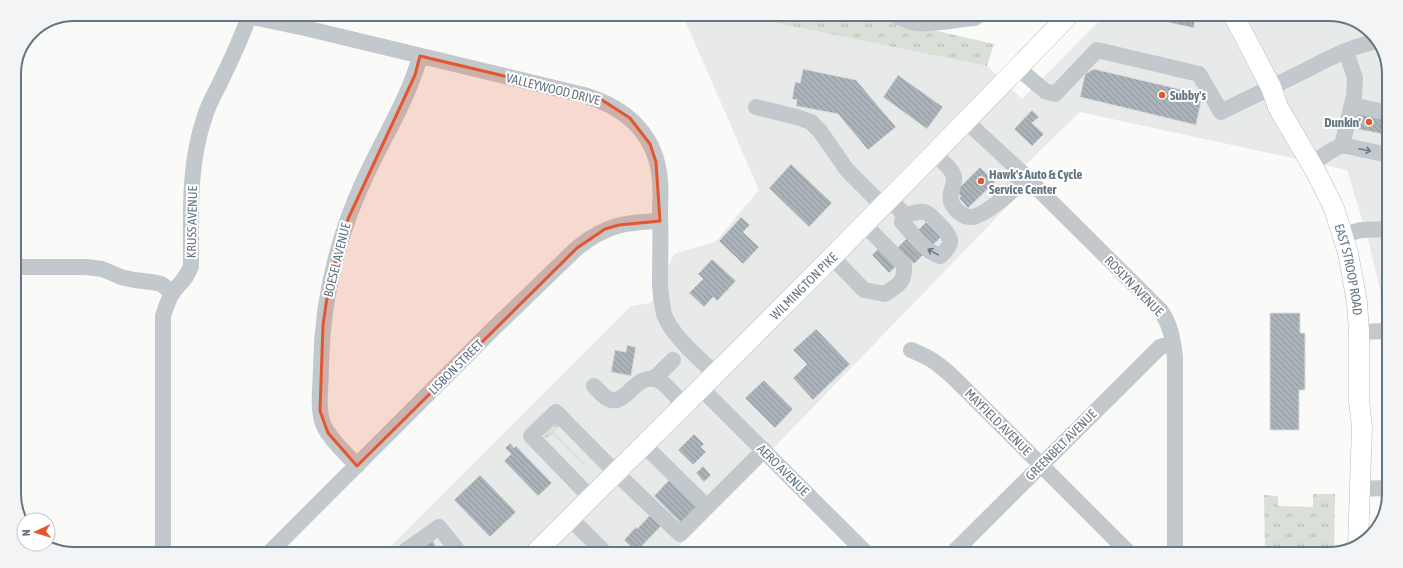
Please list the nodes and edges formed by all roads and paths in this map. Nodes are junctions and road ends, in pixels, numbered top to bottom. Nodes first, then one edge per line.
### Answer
1 (245, 21) edge
2 (271, 21) edge
3 (910, 21) edge
4 (946, 21) edge
5 (1064, 21) edge
6 (1238, 21) edge
7 (1371, 41) edge
8 (1346, 51) junction
9 (420, 56) junction
10 (1018, 68) junction
11 (1271, 87) junction
12 (1353, 100) junction
13 (1382, 104) edge
14 (756, 107) dead end
15 (1382, 111) edge
16 (967, 122) junction
17 (1342, 145) junction
18 (935, 154) junction
19 (1382, 154) edge
20 (1311, 164) junction
21 (1027, 178) junction
22 (886, 203) junction
23 (660, 221) junction
24 (906, 221) junction
25 (865, 225) junction
26 (1382, 229) edge
27 (1343, 235) junction
28 (832, 257) junction
29 (21, 267) edge
30 (173, 293) junction
31 (1382, 331) edge
32 (1359, 332) junction
33 (1173, 343) junction
34 (911, 350) dead end
35 (673, 360) dead end
36 (715, 374) junction
37 (652, 379) junction
38 (594, 386) dead end
39 (701, 388) junction
40 (684, 405) junction
41 (644, 445) junction
42 (764, 450) junction
43 (357, 466) junction
44 (1041, 466) junction
45 (616, 473) junction
46 (1382, 488) edge
47 (1360, 489) junction
48 (591, 498) junction
49 (707, 507) junction
50 (570, 518) junction
51 (1358, 539) edge
52 (163, 547) edge
53 (275, 547) edge
54 (411, 547) edge
55 (455, 547) edge
56 (541, 547) edge
57 (598, 547) edge
58 (860, 547) edge
59 (959, 547) edge
60 (1123, 547) edge
61 (1175, 547) edge

1 - 30 street, KRUSS AVENUE
2 - 9 street, VALLEYWOOD DRIVE
3 - 4 street
5 - 10 main road, WILMINGTON PIKE
6 - 11 main road, EAST STROOP ROAD
7 - 8 street
8 - 11 street
8 - 12 street
9 - 23 street, VALLEYWOOD DRIVE
9 - 43 street, BOESEL AVENUE
10 - 11 street
10 - 16 main road, WILMINGTON PIKE
11 - 20 main road, EAST STROOP ROAD
12 - 13 street
12 - 15 street
12 - 17 street
14 - 22 street
16 - 18 main road, WILMINGTON PIKE
16 - 21 street, ROSLYN AVENUE
17 -> 19 street
17 - 20 street
18 - 21 street
18 - 22 main road, WILMINGTON PIKE
20 - 27 main road, EAST STROOP ROAD
21 - 33 street, ROSLYN AVENUE
22 - 24 street
22 - 25 main road, WILMINGTON PIKE
23 - 36 street, VALLEYWOOD DRIVE
23 - 43 street, LISBON STREET
24 -> 24 street
25 - 28 main road, WILMINGTON PIKE
25 - 28 street
26 - 27 street
27 - 32 main road, EAST STROOP ROAD
28 - 36 main road, WILMINGTON PIKE
29 - 30 street
30 - 52 street, KRUSS AVENUE
31 - 32 street
32 - 47 main road, EAST STROOP ROAD
33 - 44 street, GREENBELT AVENUE
33 - 61 street, ROSLYN AVENUE
34 - 44 street, MAYFIELD AVENUE
35 - 37 street
36 - 39 main road, WILMINGTON PIKE
37 - 38 street
37 - 40 street
39 - 40 main road, WILMINGTON PIKE
39 - 42 street, AERO AVENUE
40 - 41 main road, WILMINGTON PIKE
41 - 45 main road, WILMINGTON PIKE
41 - 49 street
42 - 49 street
42 - 58 street, AERO AVENUE
43 - 53 street, LISBON STREET
44 - 59 street, GREENBELT AVENUE
44 - 60 street, MAYFIELD AVENUE
45 - 48 main road, WILMINGTON PIKE
45 - 48 street
45 - 49 street
46 - 47 street
47 - 51 main road, EAST STROOP ROAD
48 - 50 main road, WILMINGTON PIKE
50 - 56 main road, WILMINGTON PIKE
50 - 57 street
54 - 55 street

